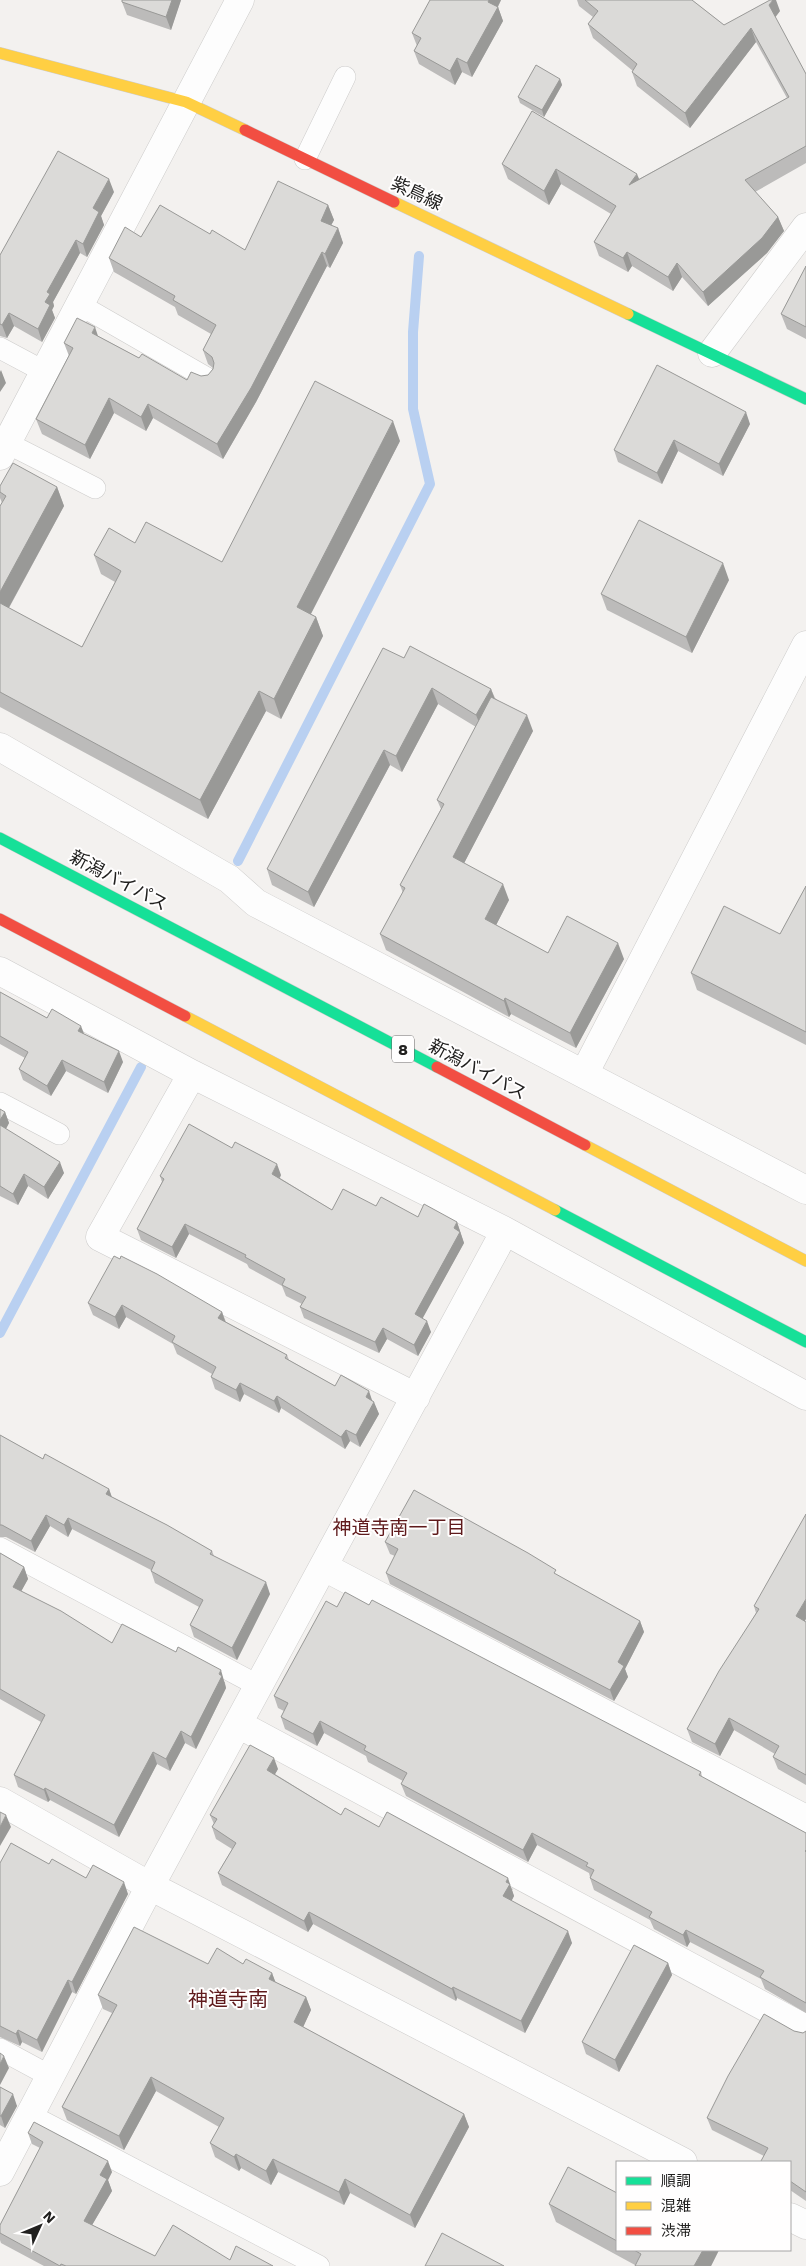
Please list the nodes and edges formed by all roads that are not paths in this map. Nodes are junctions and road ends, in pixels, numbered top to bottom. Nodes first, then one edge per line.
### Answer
1 (240, 0) edge
2 (0, 53) edge
3 (345, 77) dead end
4 (186, 102) junction
5 (305, 159) junction
6 (806, 227) edge
7 (80, 305) junction
8 (0, 348) edge
9 (712, 353) junction
10 (44, 372) junction
11 (207, 378) edge
12 (806, 399) edge
13 (3, 449) edge
14 (95, 488) dead end
15 (806, 645) edge
16 (0, 747) edge
17 (0, 837) edge
18 (0, 919) edge
19 (0, 971) edge
20 (192, 1074) junction
21 (584, 1074) junction
22 (0, 1102) edge
23 (59, 1134) dead end
24 (806, 1190) edge
25 (505, 1231) junction
26 (806, 1261) edge
27 (806, 1342) edge
28 (806, 1396) edge
29 (416, 1398) junction
30 (0, 1548) edge
31 (324, 1567) junction
32 (259, 1686) junction
33 (238, 1724) junction
34 (0, 1801) edge
35 (806, 1818) edge
36 (150, 1886) junction
37 (806, 2029) edge
38 (0, 2049) edge
39 (50, 2076) junction
40 (30, 2115) junction
41 (681, 2161) edge
42 (0, 2172) edge
43 (791, 2218) edge
44 (806, 2225) edge
45 (319, 2266) edge

1 - 4 street
2 - 4 main road, 紫鳥線
3 - 5 lane
4 - 5 main road, 紫鳥線
4 - 7 street
5 - 9 main road, 紫鳥線
6 - 9 street
7 - 10 street
7 - 11 lane
8 - 10 lane
9 - 12 main road, 紫鳥線
10 - 13 street
13 - 14 lane
15 - 21 street
16 - 21 street
17 - 26 main road, 新潟バイパス / 8
18 - 27 main road
19 - 20 street
20 - 25 street
20 - 29 street
21 - 24 street
22 - 23 lane
25 - 28 street
25 - 29 street
29 - 31 street
30 - 32 lane
31 - 32 street
31 - 35 street
32 - 33 street
33 - 36 street
33 - 37 street
34 - 36 street
36 - 39 street
36 - 41 street
38 - 39 lane
39 - 40 street
40 - 42 street
40 - 45 lane
43 - 44 street

